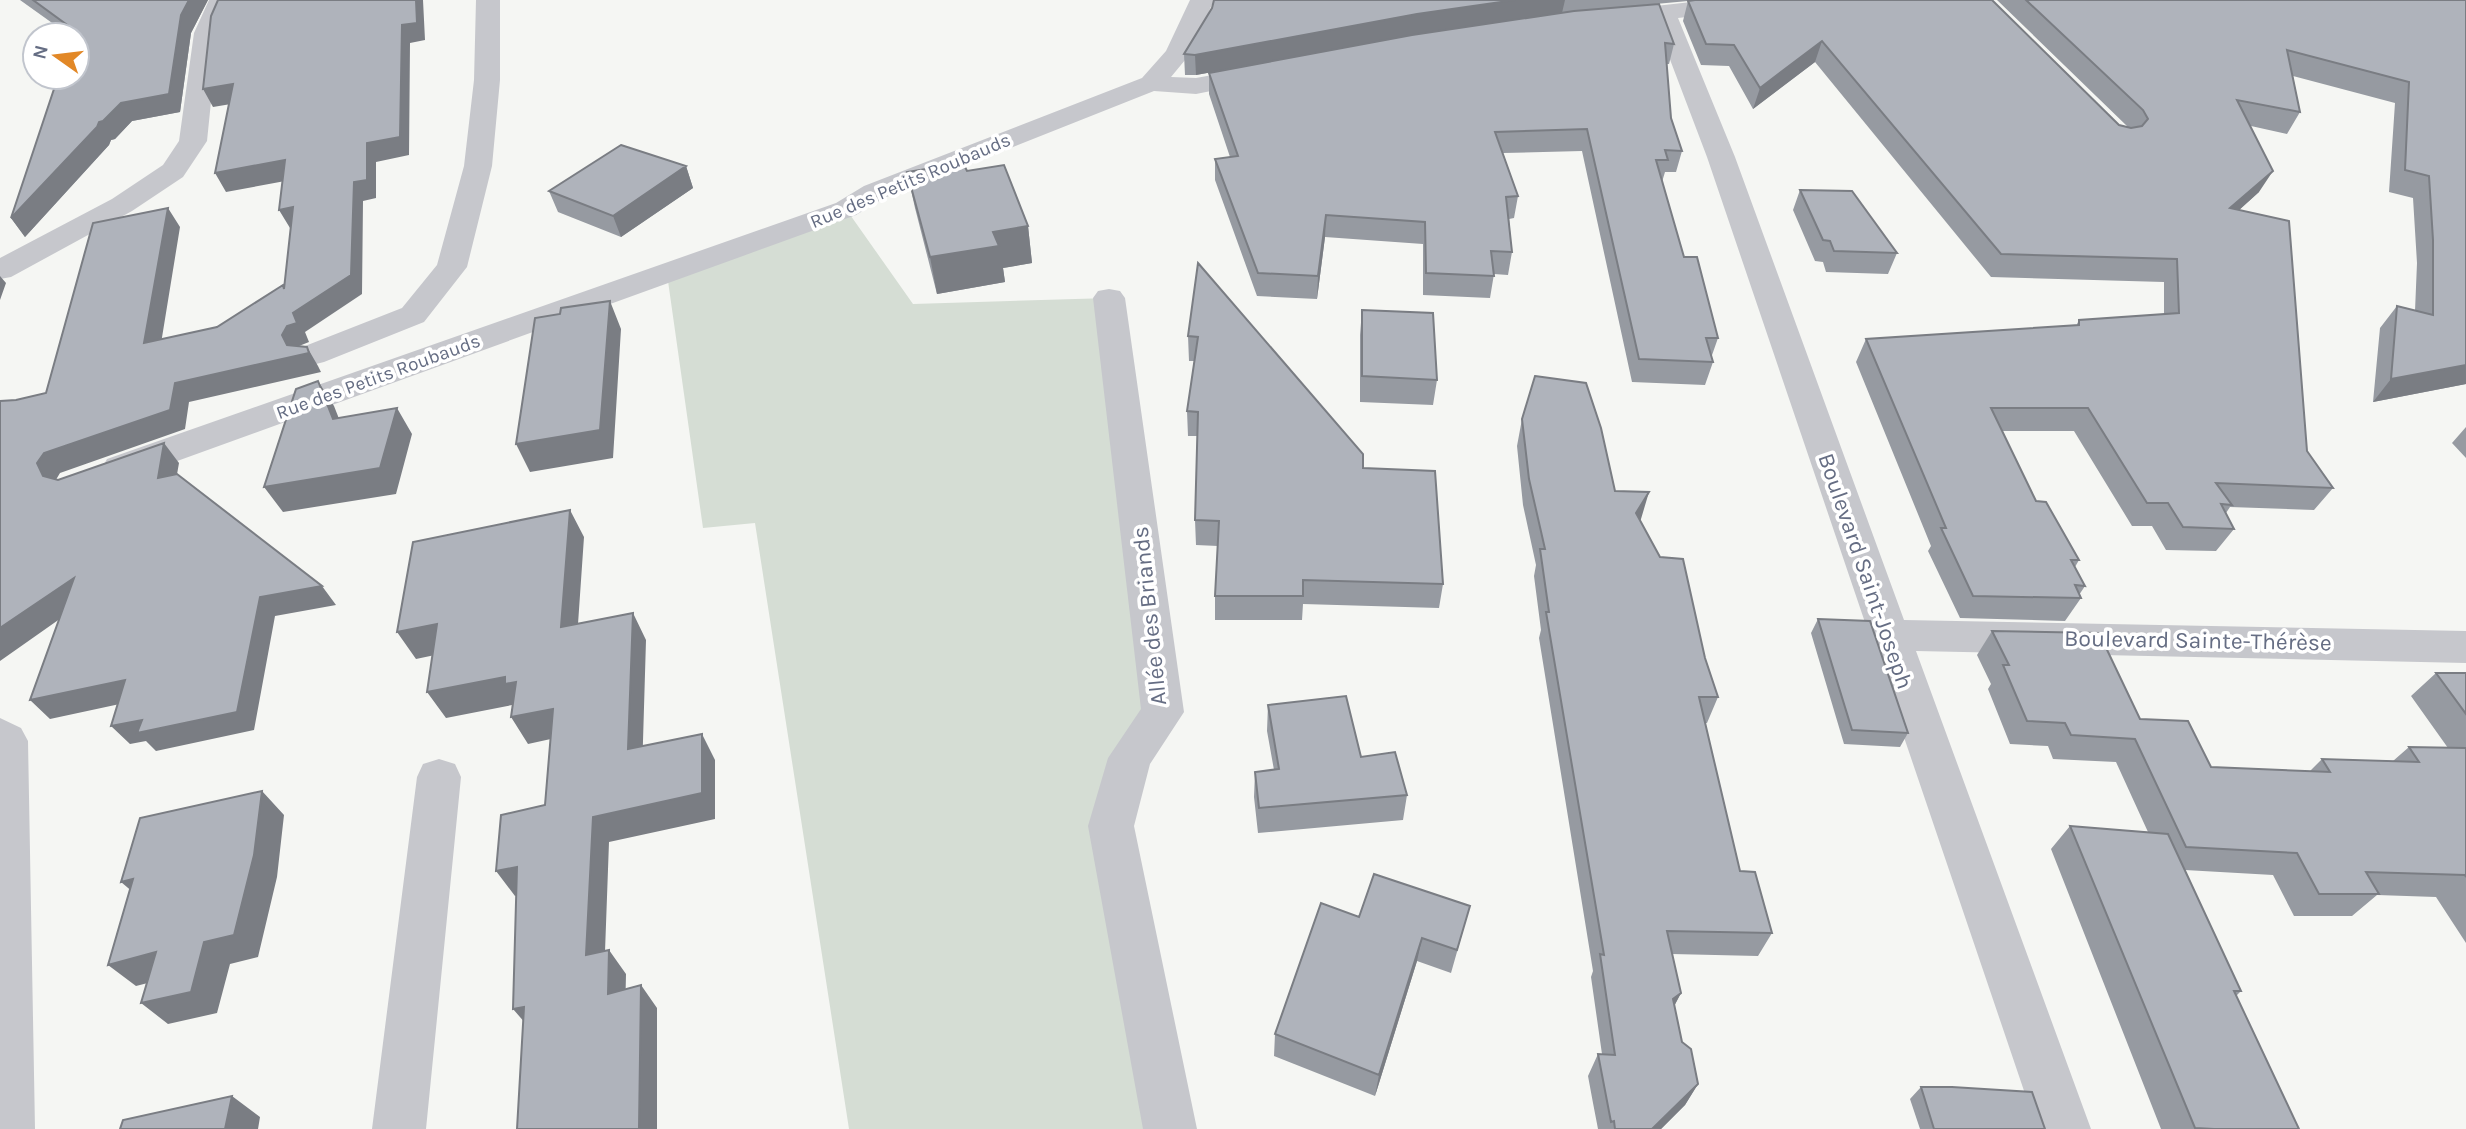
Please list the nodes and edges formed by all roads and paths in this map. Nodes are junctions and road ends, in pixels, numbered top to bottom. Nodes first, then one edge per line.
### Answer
1 (223, 0) edge
2 (488, 0) edge
3 (1202, 0) edge
4 (1773, 0) edge
5 (1665, 14) junction
6 (1583, 21) edge
7 (1285, 70) edge
8 (1151, 83) junction
9 (0, 270) edge
10 (1109, 298) dead end
11 (312, 355) dead end
12 (88, 480) edge
13 (1888, 635) junction
14 (2466, 647) edge
15 (0, 736) edge
16 (439, 778) dead end
17 (8, 1129) edge
18 (399, 1129) edge
19 (1170, 1129) edge
20 (2064, 1129) edge

1 - 9 street
2 - 11 street
3 - 8 street
4 - 5 street
5 - 6 street
5 - 13 street, Boulevard Saint-Joseph
7 - 8 street, Rue des Petits Roubauds
8 - 12 street, Rue des Petits Roubauds
10 - 19 street, Allée des Briands
13 - 14 street, Boulevard Sainte-Thérèse
13 - 20 street, Boulevard Saint-Joseph
15 - 17 street
16 - 18 street

